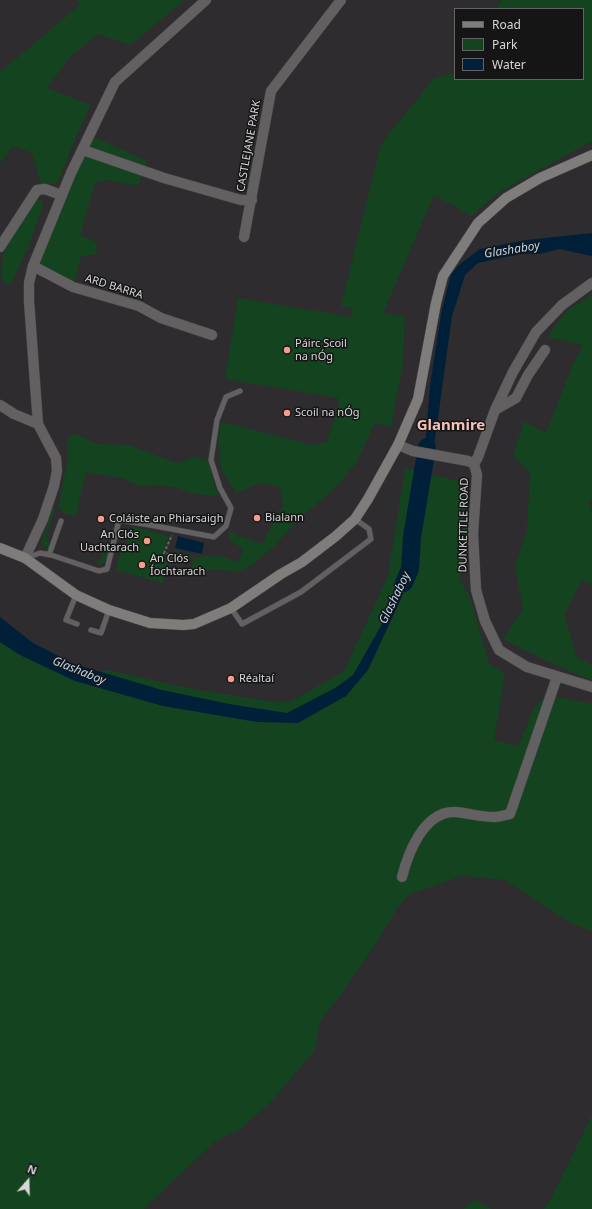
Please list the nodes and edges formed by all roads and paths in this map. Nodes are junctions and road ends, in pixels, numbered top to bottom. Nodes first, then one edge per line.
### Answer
1 (206, 0) edge
2 (341, 0) edge
3 (83, 150) junction
4 (592, 155) edge
5 (61, 196) junction
6 (252, 200) junction
7 (244, 237) dead end
8 (0, 247) edge
9 (33, 266) junction
10 (592, 284) edge
11 (212, 335) dead end
12 (545, 350) dead end
13 (240, 391) dead end
14 (0, 405) edge
15 (495, 410) junction
16 (38, 424) junction
17 (398, 445) junction
18 (471, 462) junction
19 (355, 519) junction
20 (61, 521) dead end
21 (174, 530) junction
22 (0, 548) edge
23 (49, 555) junction
24 (25, 558) junction
25 (169, 560) dead end
26 (76, 595) junction
27 (231, 608) junction
28 (109, 610) junction
29 (77, 624) dead end
30 (92, 630) dead end
31 (557, 676) junction
32 (592, 687) edge
33 (402, 877) dead end

1 - 3 street
2 - 6 street, CASTLEJANE PARK
3 - 5 street
3 - 6 street, CASTLEJANE PARK
4 - 17 main road
5 - 8 street
5 - 9 street
6 - 7 street, CASTLEJANE PARK
9 - 11 street, ARD BARRA
9 - 16 street
10 - 15 street
12 - 15 street
13 - 21 lane
14 - 16 street
15 - 18 street
16 - 24 street
17 - 18 street
17 - 19 main road
18 - 31 street, DUNKETTLE ROAD
19 - 27 main road
19 - 27 lane
20 - 23 lane
21 - 23 lane
21 - 25 path
22 - 24 main road
23 - 24 lane
24 - 26 main road
26 - 28 main road
26 - 29 lane
27 - 28 main road
28 - 30 lane
31 - 32 street, DUNKETTLE ROAD
31 - 33 street

